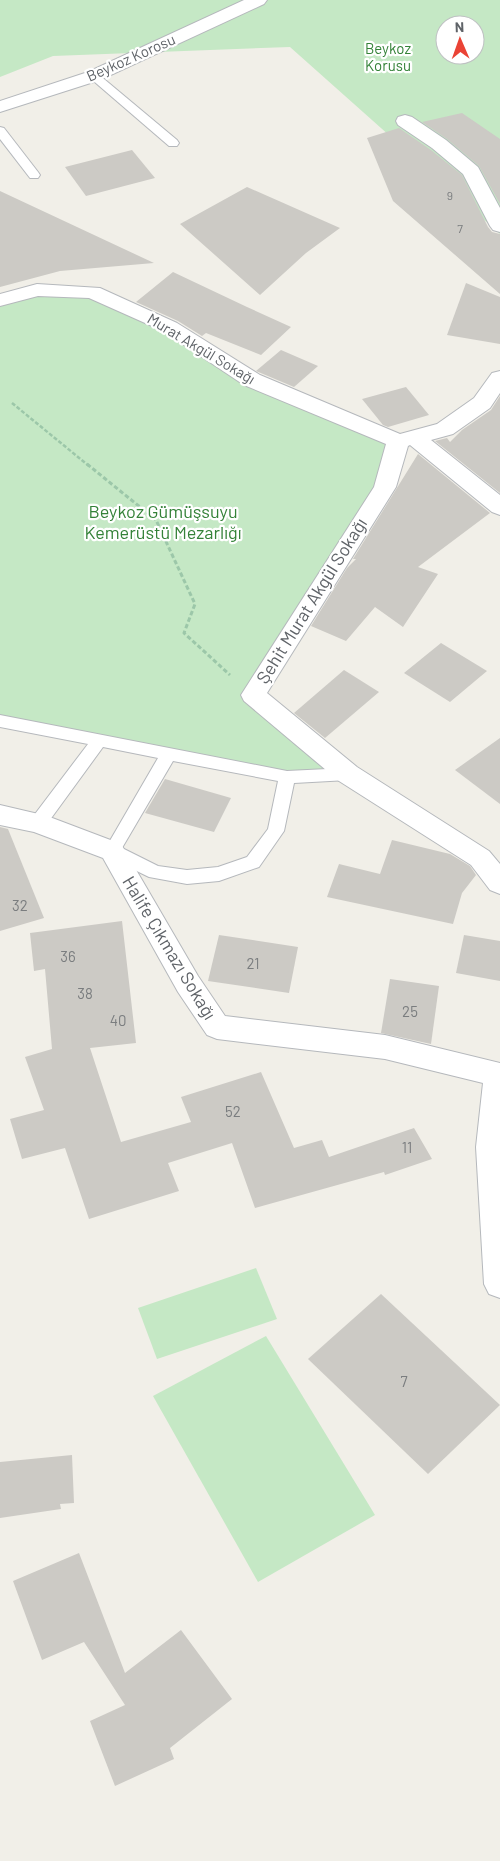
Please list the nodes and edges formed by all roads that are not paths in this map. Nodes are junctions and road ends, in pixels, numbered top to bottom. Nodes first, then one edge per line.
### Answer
1 (258, 0) edge
2 (94, 76) junction
3 (0, 107) edge
4 (405, 121) dead end
5 (0, 131) edge
6 (173, 143) dead end
7 (34, 175) dead end
8 (500, 226) edge
9 (0, 300) edge
10 (500, 378) edge
11 (406, 440) junction
12 (500, 507) edge
13 (0, 721) edge
14 (99, 741) junction
15 (169, 754) junction
16 (348, 774) junction
17 (286, 777) junction
18 (0, 815) edge
19 (38, 824) junction
20 (112, 851) junction
21 (500, 883) edge
22 (500, 1075) edge
23 (500, 1284) edge

1 - 2 street, Beykoz Korosu
2 - 3 street, Beykoz Korosu
2 - 6 lane
4 - 8 street
5 - 7 lane
9 - 11 street, Murat Akgül Sokağı
10 - 11 street
11 - 12 street, Murat Akgül Sokağı
11 - 16 street, Şehit Murat Akgül Sokağı
13 - 14 lane
14 - 15 lane
14 - 19 lane
15 - 17 lane
15 - 20 lane
16 - 17 lane
16 - 21 street, Şehit Murat Akgül Sokağı
17 - 20 lane
18 - 19 street
19 - 20 street
20 - 22 street, Halife Çıkmazı Sokağı
22 - 23 street

